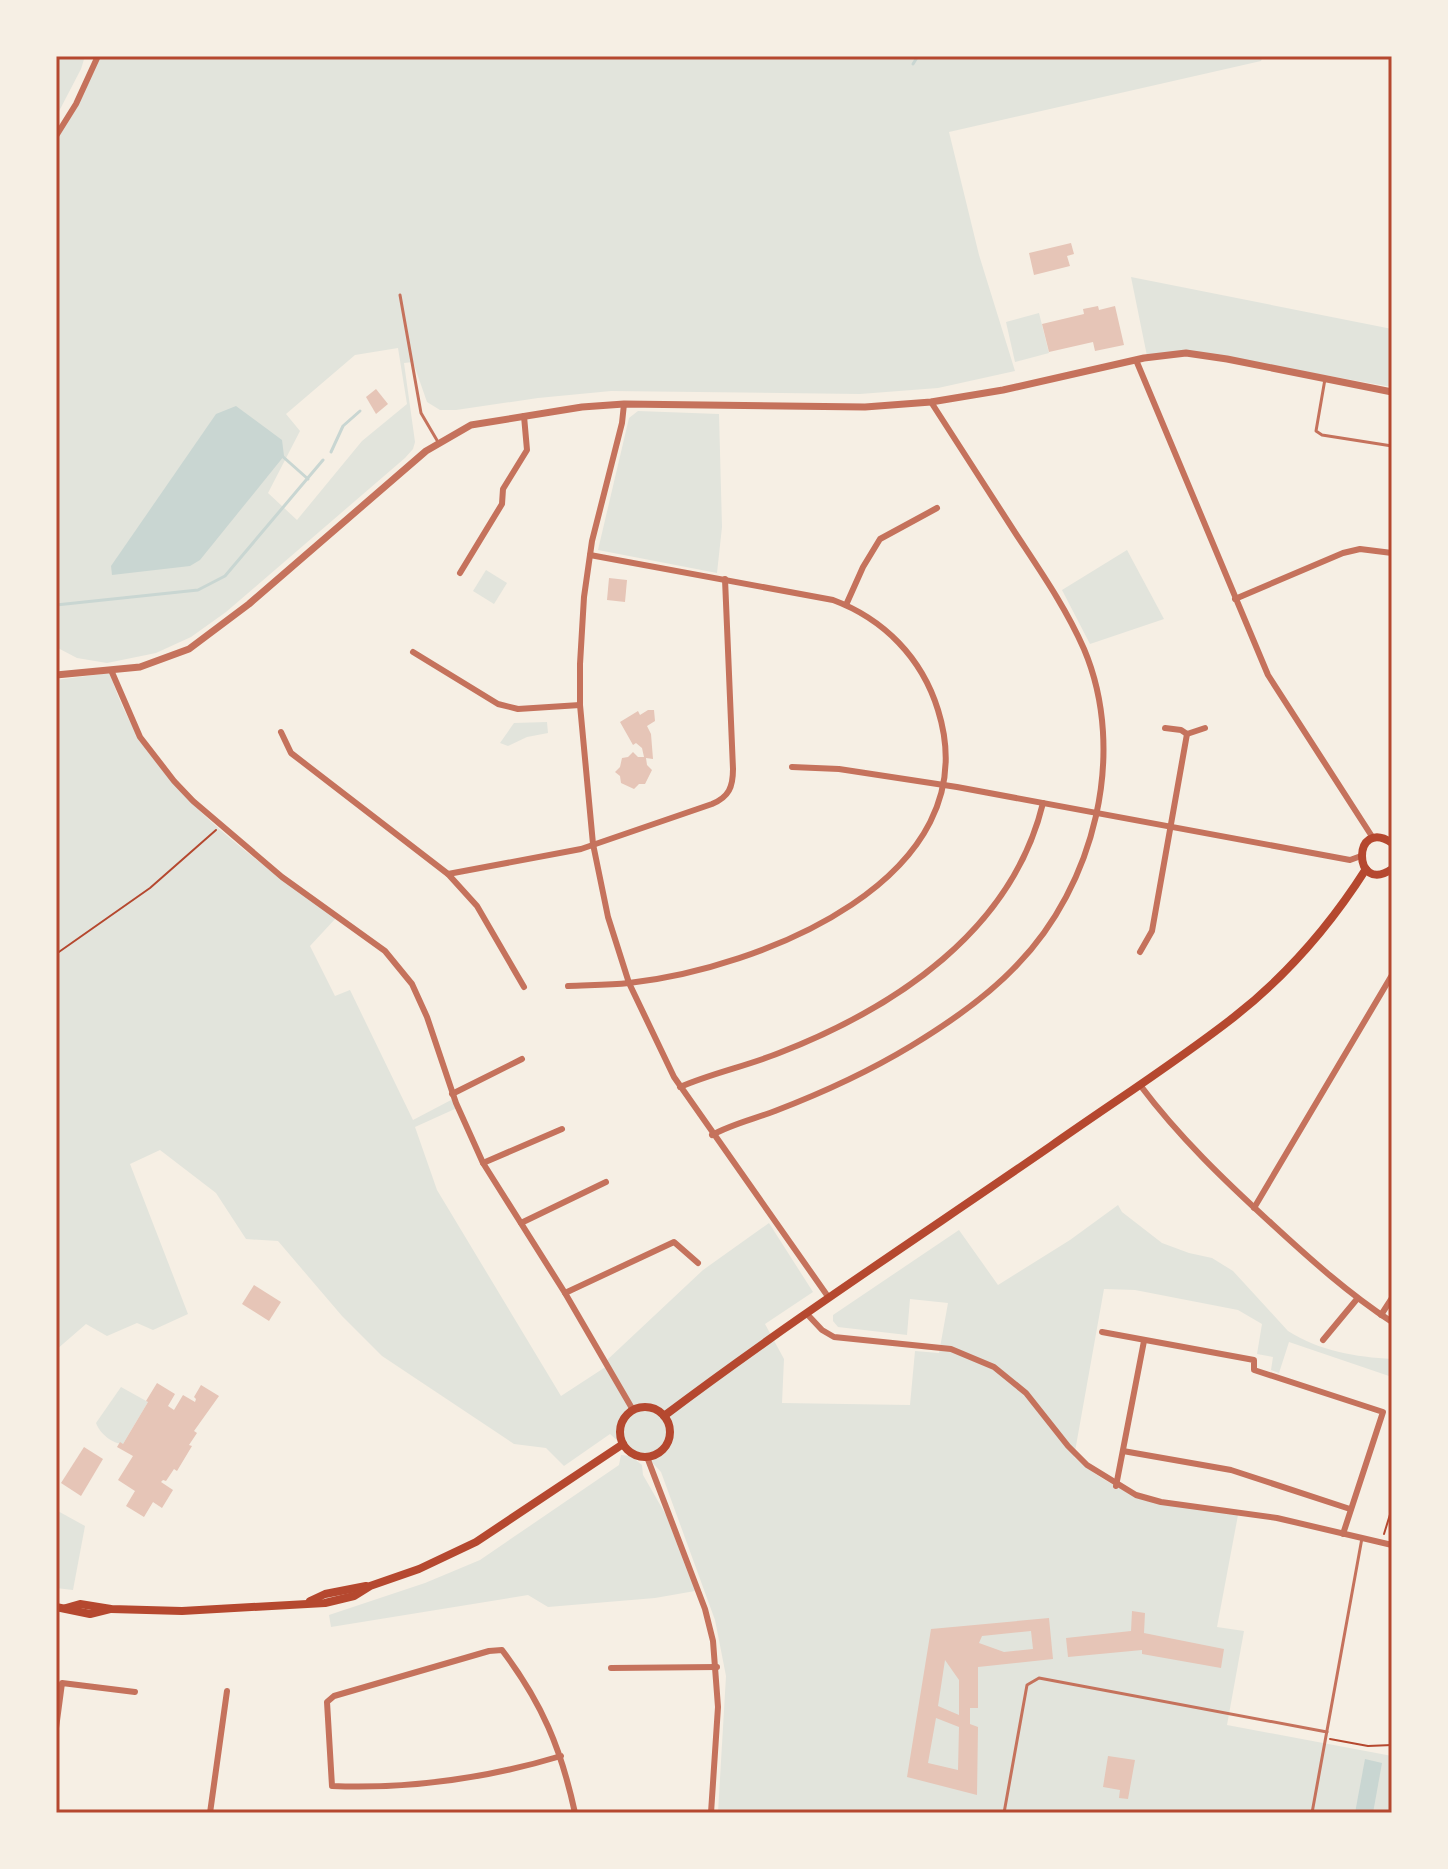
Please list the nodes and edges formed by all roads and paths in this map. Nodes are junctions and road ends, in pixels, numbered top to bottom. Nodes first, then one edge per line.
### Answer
1 (98, 56) edge
2 (56, 136) edge
3 (400, 295) dead end
4 (1136, 360) junction
5 (1325, 379) junction
6 (1392, 392) edge
7 (931, 402) junction
8 (624, 404) junction
9 (524, 416) junction
10 (438, 442) junction
11 (1392, 446) edge
12 (937, 508) dead end
13 (1392, 553) edge
14 (590, 555) junction
15 (460, 573) dead end
16 (725, 579) junction
17 (1235, 599) junction
18 (846, 605) junction
19 (413, 652) dead end
20 (111, 670) junction
21 (56, 675) edge
22 (580, 705) junction
23 (1165, 728) dead end
24 (1205, 728) dead end
25 (281, 732) dead end
26 (1187, 734) junction
27 (792, 767) dead end
28 (944, 786) junction
29 (1043, 803) junction
30 (1097, 813) junction
31 (221, 826) junction
32 (1170, 827) junction
33 (1373, 838) junction
34 (1392, 842) edge
35 (593, 844) junction
36 (1361, 856) junction
37 (1366, 869) junction
38 (1392, 869) edge
39 (448, 874) junction
40 (1140, 952) dead end
41 (56, 954) edge
42 (1392, 975) edge
43 (629, 983) junction
44 (568, 986) dead end
45 (524, 987) dead end
46 (522, 1059) dead end
47 (1140, 1085) junction
48 (680, 1087) junction
49 (452, 1094) junction
50 (562, 1129) dead end
51 (712, 1135) junction
52 (483, 1163) junction
53 (606, 1182) dead end
54 (1254, 1208) junction
55 (521, 1223) junction
56 (698, 1263) dead end
57 (565, 1293) junction
58 (829, 1298) junction
59 (1392, 1298) edge
60 (1357, 1299) junction
61 (807, 1314) junction
62 (1381, 1315) junction
63 (1392, 1322) edge
64 (1102, 1332) dead end
65 (1323, 1340) dead end
66 (1144, 1341) junction
67 (633, 1410) junction
68 (1383, 1412) junction
69 (1392, 1414) edge
70 (664, 1416) junction
71 (623, 1444) junction
72 (1123, 1451) junction
73 (647, 1457) junction
74 (1116, 1486) junction
75 (1392, 1508) edge
76 (1350, 1509) junction
77 (1343, 1534) junction
78 (1362, 1538) junction
79 (1381, 1543) junction
80 (1392, 1545) edge
81 (61, 1608) edge
82 (717, 1667) junction
83 (611, 1668) dead end
84 (227, 1691) dead end
85 (135, 1692) dead end
86 (56, 1728) edge
87 (1327, 1732) junction
88 (1325, 1739) junction
89 (1392, 1745) edge
90 (561, 1756) junction
91 (210, 1813) edge
92 (575, 1813) edge
93 (711, 1813) edge
94 (1004, 1813) edge
95 (1312, 1813) edge

1 - 2 street
3 - 10 lane
4 - 5 street
4 - 7 street
4 - 17 street
5 - 6 street
5 - 11 lane
7 - 8 street
7 - 30 street
8 - 9 street
8 - 14 street
9 - 10 street
9 - 15 street
10 - 20 street
12 - 18 street
13 - 17 street
14 - 16 street
14 - 22 street
16 - 18 street
16 - 35 street
17 - 33 street
18 - 28 street
19 - 22 street
20 - 21 street
20 - 31 street
22 - 35 street
23 - 26 street
24 - 26 street
25 - 39 street
26 - 32 street
27 - 28 street
28 - 29 street
28 - 43 street
29 - 30 street
29 - 48 street
30 - 32 street
30 - 51 street
31 - 41 path
31 - 49 street
32 - 36 street
32 - 40 street
33 - 34 main road
33 - 36 main road
35 - 39 street
35 - 43 street
36 - 37 main road
37 - 38 main road
37 - 47 main road
39 - 45 street
42 - 54 street
43 - 44 street
43 - 48 street
46 - 49 street
47 - 54 street
47 - 58 main road
48 - 51 street
49 - 52 street
50 - 52 street
51 - 58 street
52 - 55 street
53 - 55 street
54 - 60 street
55 - 57 street
56 - 57 street
57 - 67 street
58 - 61 main road
59 - 62 street
60 - 62 street
60 - 65 street
61 - 70 main road
61 - 74 street
62 - 63 street
64 - 66 street
66 - 68 street
66 - 72 street
67 - 70 main road
67 - 71 main road
68 - 69 street
68 - 76 street
70 - 73 main road
71 - 73 main road
71 - 81 main road
72 - 74 street
72 - 76 street
73 - 82 street
74 - 77 street
75 - 79 path
76 - 77 street
77 - 78 street
78 - 79 street
78 - 87 lane
79 - 80 street
82 - 83 street
82 - 93 street
84 - 91 street
85 - 86 street
87 - 88 lane
87 - 94 lane
88 - 89 path
88 - 95 lane
90 - 90 street
90 - 92 street

